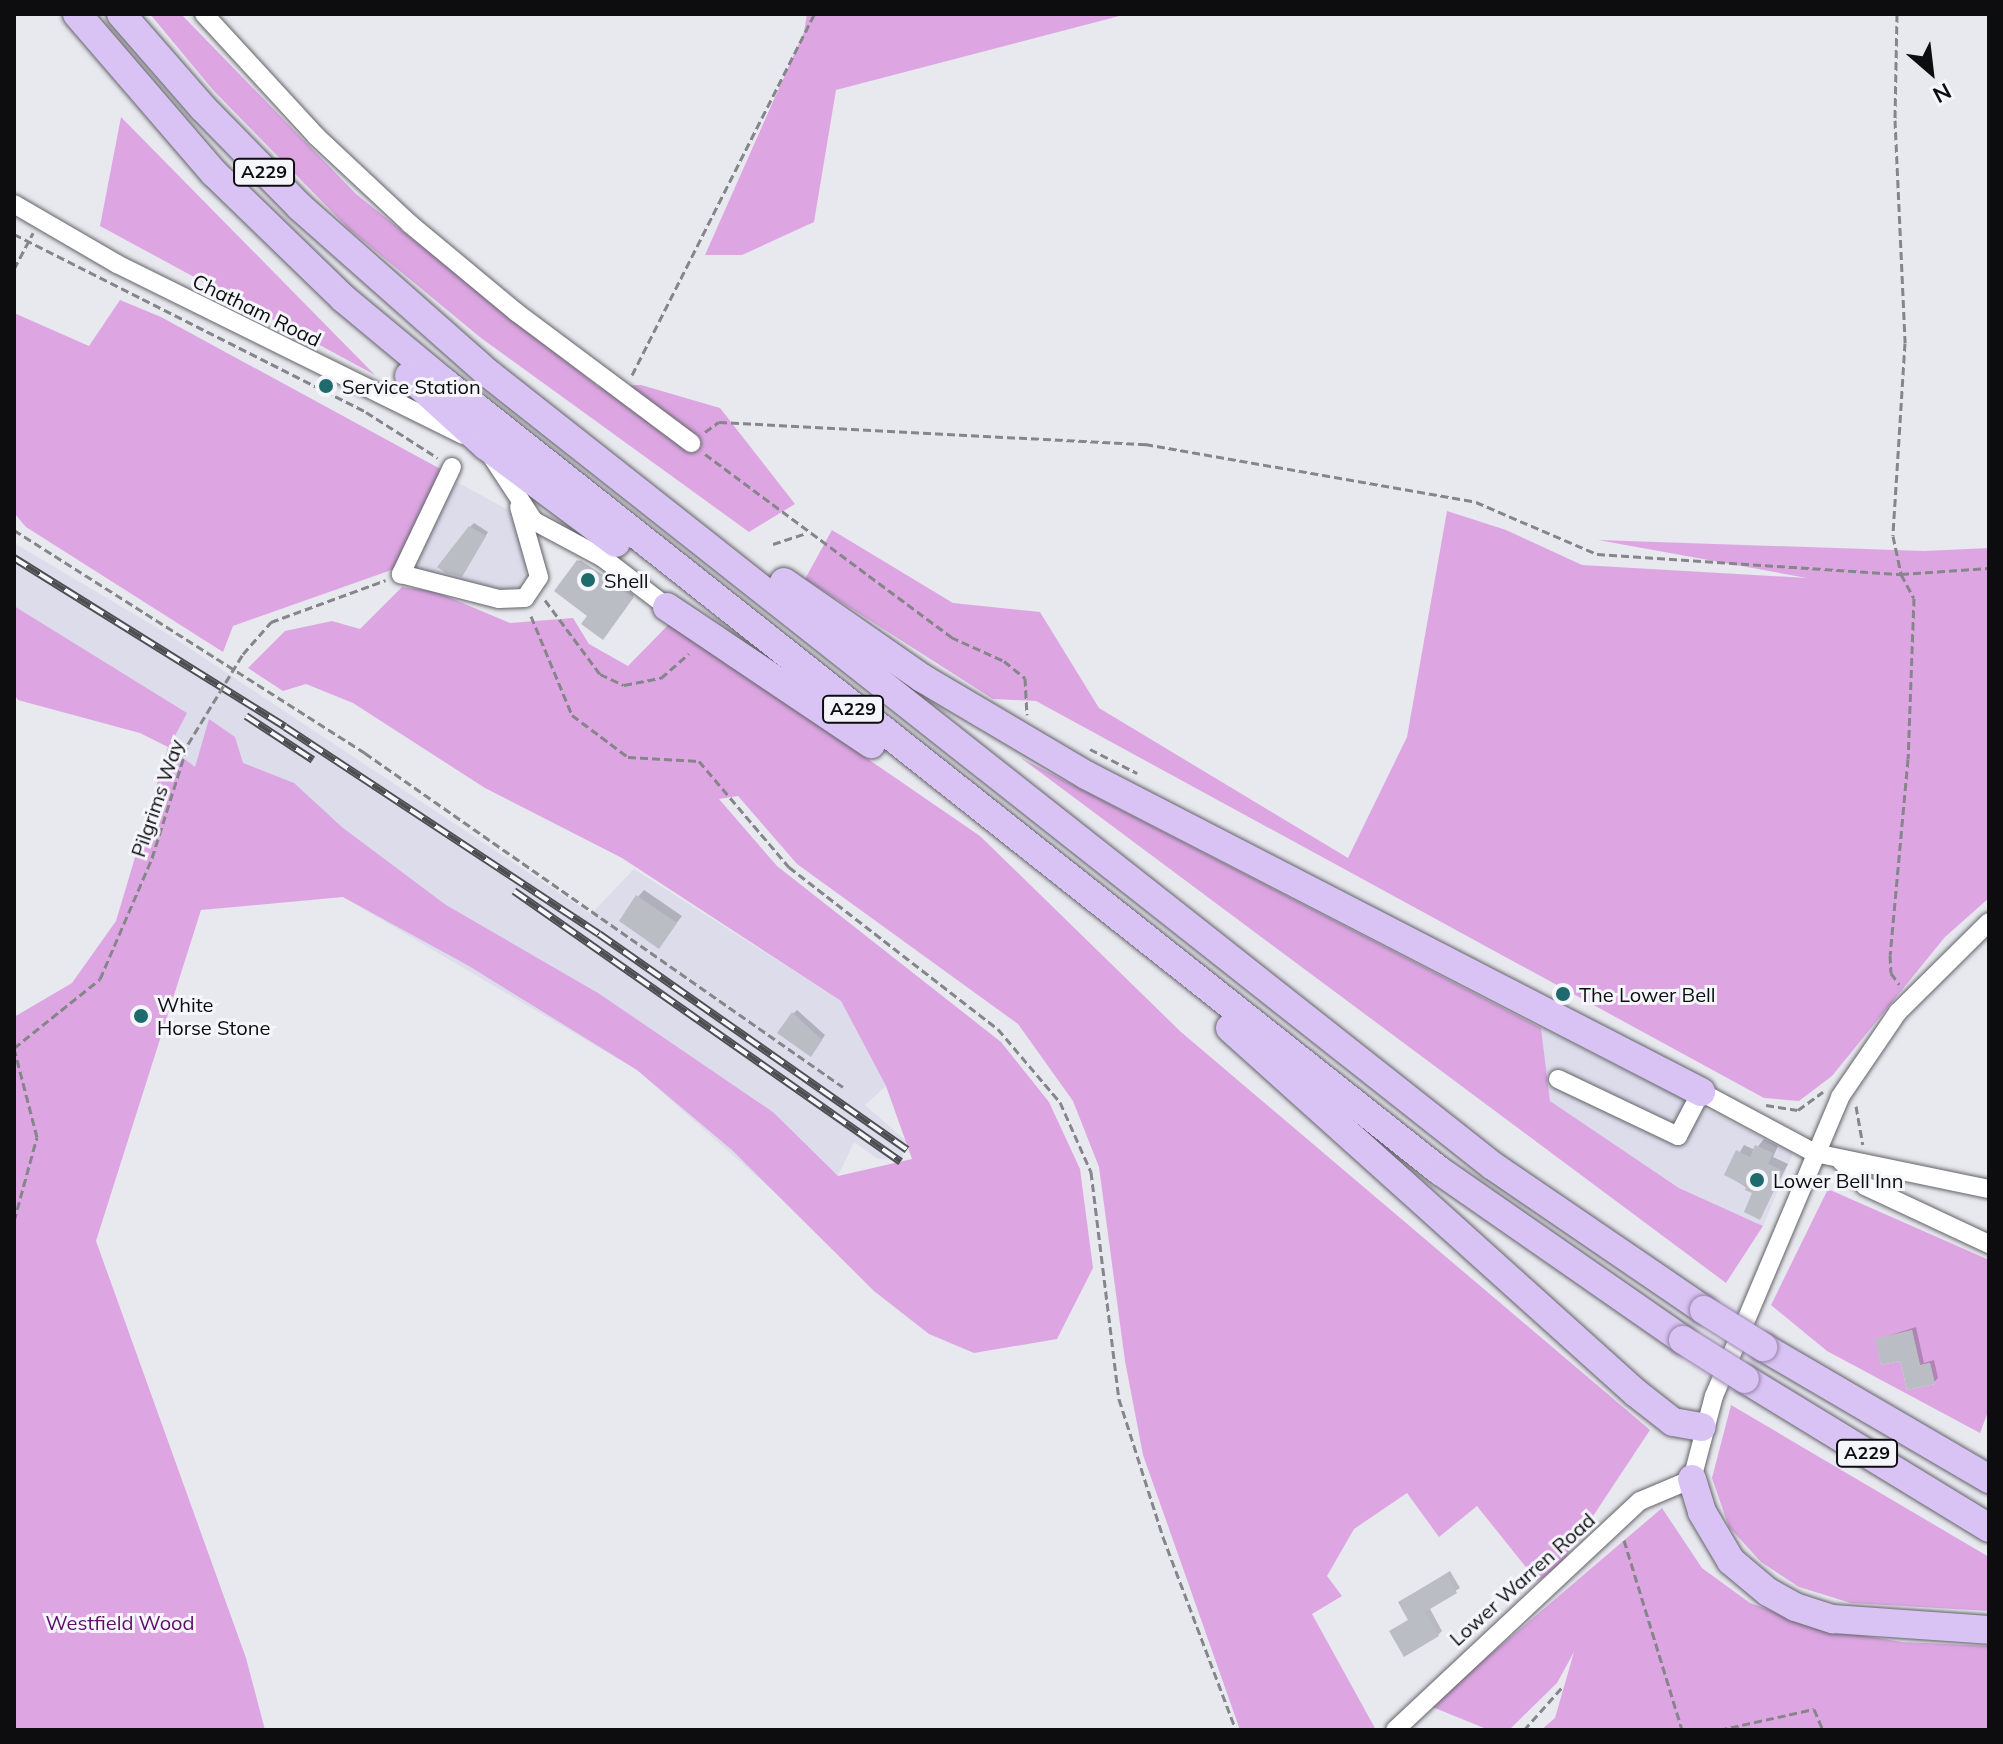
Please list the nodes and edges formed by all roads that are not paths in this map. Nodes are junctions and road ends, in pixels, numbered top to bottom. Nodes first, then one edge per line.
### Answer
1 (77, 14) edge
2 (121, 14) edge
3 (204, 14) edge
4 (14, 204) edge
5 (256, 215) junction
6 (691, 443) road end
7 (486, 446) junction
8 (452, 467) road end
9 (652, 500) junction
10 (518, 504) junction
11 (667, 607) joint
12 (824, 686) junction
13 (1064, 874) junction
14 (1989, 922) edge
15 (1181, 968) junction
16 (1558, 1079) dead end
17 (1701, 1092) junction
18 (1815, 1153) junction
19 (1840, 1160) junction
20 (1989, 1189) edge
21 (1989, 1244) edge
22 (1702, 1427) junction
23 (1692, 1479) junction
24 (1989, 1479) edge
25 (1989, 1528) edge
26 (1989, 1630) edge
27 (1395, 1730) edge

1 - 5 highway, A229
2 - 9 highway, A229
3 - 6 street
4 - 7 street, Chatham Road
5 - 7 highway
5 - 12 highway, A229
7 - 10 street
7 - 12 highway
8 - 10 street
9 - 17 highway
9 - 24 highway, A229, bridge
10 - 11 street
11 - 13 highway
12 - 13 highway, A229
13 - 15 highway, A229
14 - 18 street
15 - 22 highway
15 - 25 highway, A229, bridge
16 - 17 street
17 - 18 street
18 - 19 street
18 - 22 street
19 - 20 street
19 - 21 street
22 - 23 street
23 - 26 highway
23 - 27 street, Lower Warren Road

